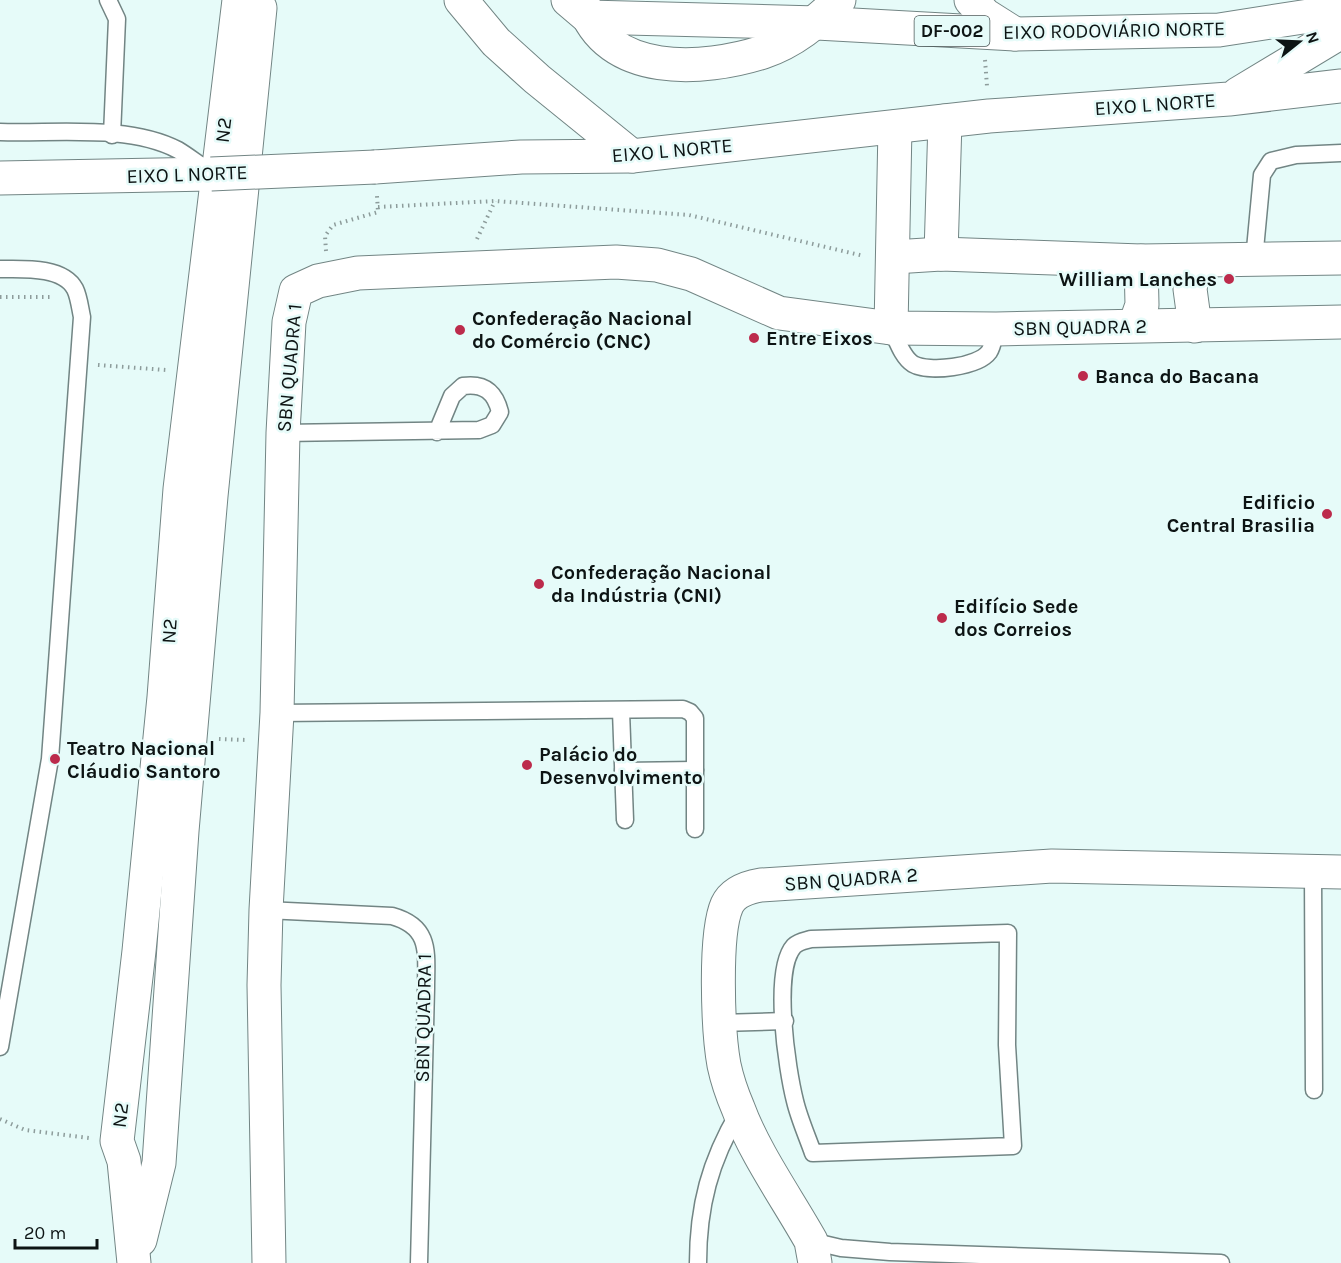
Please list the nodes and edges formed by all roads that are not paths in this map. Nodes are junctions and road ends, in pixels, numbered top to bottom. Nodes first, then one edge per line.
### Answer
1 (108, 0) edge
2 (239, 0) edge
3 (261, 0) edge
4 (461, 0) edge
5 (839, 0) edge
6 (971, 0) edge
7 (580, 6) edge
8 (1341, 11) edge
9 (817, 23) junction
10 (1341, 32) edge
11 (999, 34) junction
12 (1341, 86) edge
13 (1229, 99) junction
14 (945, 121) junction
15 (895, 127) junction
16 (0, 132) edge
17 (112, 135) junction
18 (1341, 153) edge
19 (632, 156) junction
20 (213, 174) junction
21 (0, 178) edge
22 (941, 254) junction
23 (1341, 258) edge
24 (894, 260) junction
25 (1254, 260) junction
26 (1141, 261) junction
27 (1195, 261) junction
28 (0, 269) edge
29 (1341, 322) edge
30 (1135, 325) junction
31 (1195, 326) junction
32 (891, 328) junction
33 (437, 432) dead end
34 (283, 434) junction
35 (180, 489) junction
36 (193, 709) junction
37 (621, 711) junction
38 (277, 713) junction
39 (694, 770) junction
40 (623, 771) junction
41 (625, 820) dead end
42 (694, 829) dead end
43 (182, 831) junction
44 (1327, 872) edge
45 (266, 910) junction
46 (139, 951) junction
47 (784, 1021) junction
48 (720, 1023) junction
49 (0, 1047) edge
50 (1314, 1090) dead end
51 (739, 1112) junction
52 (813, 1252) edge
53 (134, 1262) edge
54 (270, 1263) edge
55 (419, 1263) edge
56 (698, 1263) edge
57 (1221, 1263) edge

1 - 17 lane
2 - 35 main road, N2
3 - 36 main road, N2
4 - 19 main road
5 - 9 main road
6 - 11 main road
7 - 9 main road, EIXO RODOVIÁRIO NORTE / DF-002
7 - 9 main road
8 - 11 main road, EIXO RODOVIÁRIO NORTE / DF-002
9 - 11 main road, EIXO RODOVIÁRIO NORTE / DF-002
10 - 13 main road
12 - 13 main road, EIXO L NORTE
13 - 14 main road, EIXO L NORTE
14 - 15 main road, EIXO L NORTE
14 - 22 main road
15 - 19 main road, EIXO L NORTE
15 - 24 main road
16 - 17 lane
17 - 20 lane
18 - 25 lane
19 - 20 main road, EIXO L NORTE, bridge
20 - 21 main road, EIXO L NORTE
22 - 24 main road
22 - 26 main road
23 - 25 main road
24 - 32 main road
25 - 27 main road
26 - 27 main road
26 - 30 main road
27 - 31 main road
28 - 49 lane
29 - 31 main road, SBN QUADRA 2
30 - 31 main road, SBN QUADRA 2
30 - 32 main road, SBN QUADRA 2
32 - 34 main road, SBN QUADRA 1
33 - 34 lane
34 - 38 main road, SBN QUADRA 1
35 - 36 main road
35 - 46 main road, N2
36 - 43 main road, N2
37 - 38 lane
37 - 39 lane
37 - 40 lane
38 - 45 main road, SBN QUADRA 1
39 - 40 lane
39 - 42 lane
40 - 41 lane
43 - 46 main road
43 - 53 main road, N2
44 - 48 main road, SBN QUADRA 2
44 - 50 lane
45 - 54 main road, SBN QUADRA 1
45 - 55 lane, SBN QUADRA 1
46 - 53 main road, N2
47 - 47 lane
47 - 48 lane
48 - 51 main road, SBN QUADRA 2
51 - 52 main road, SBN QUADRA 2
51 - 56 lane
52 - 57 lane

